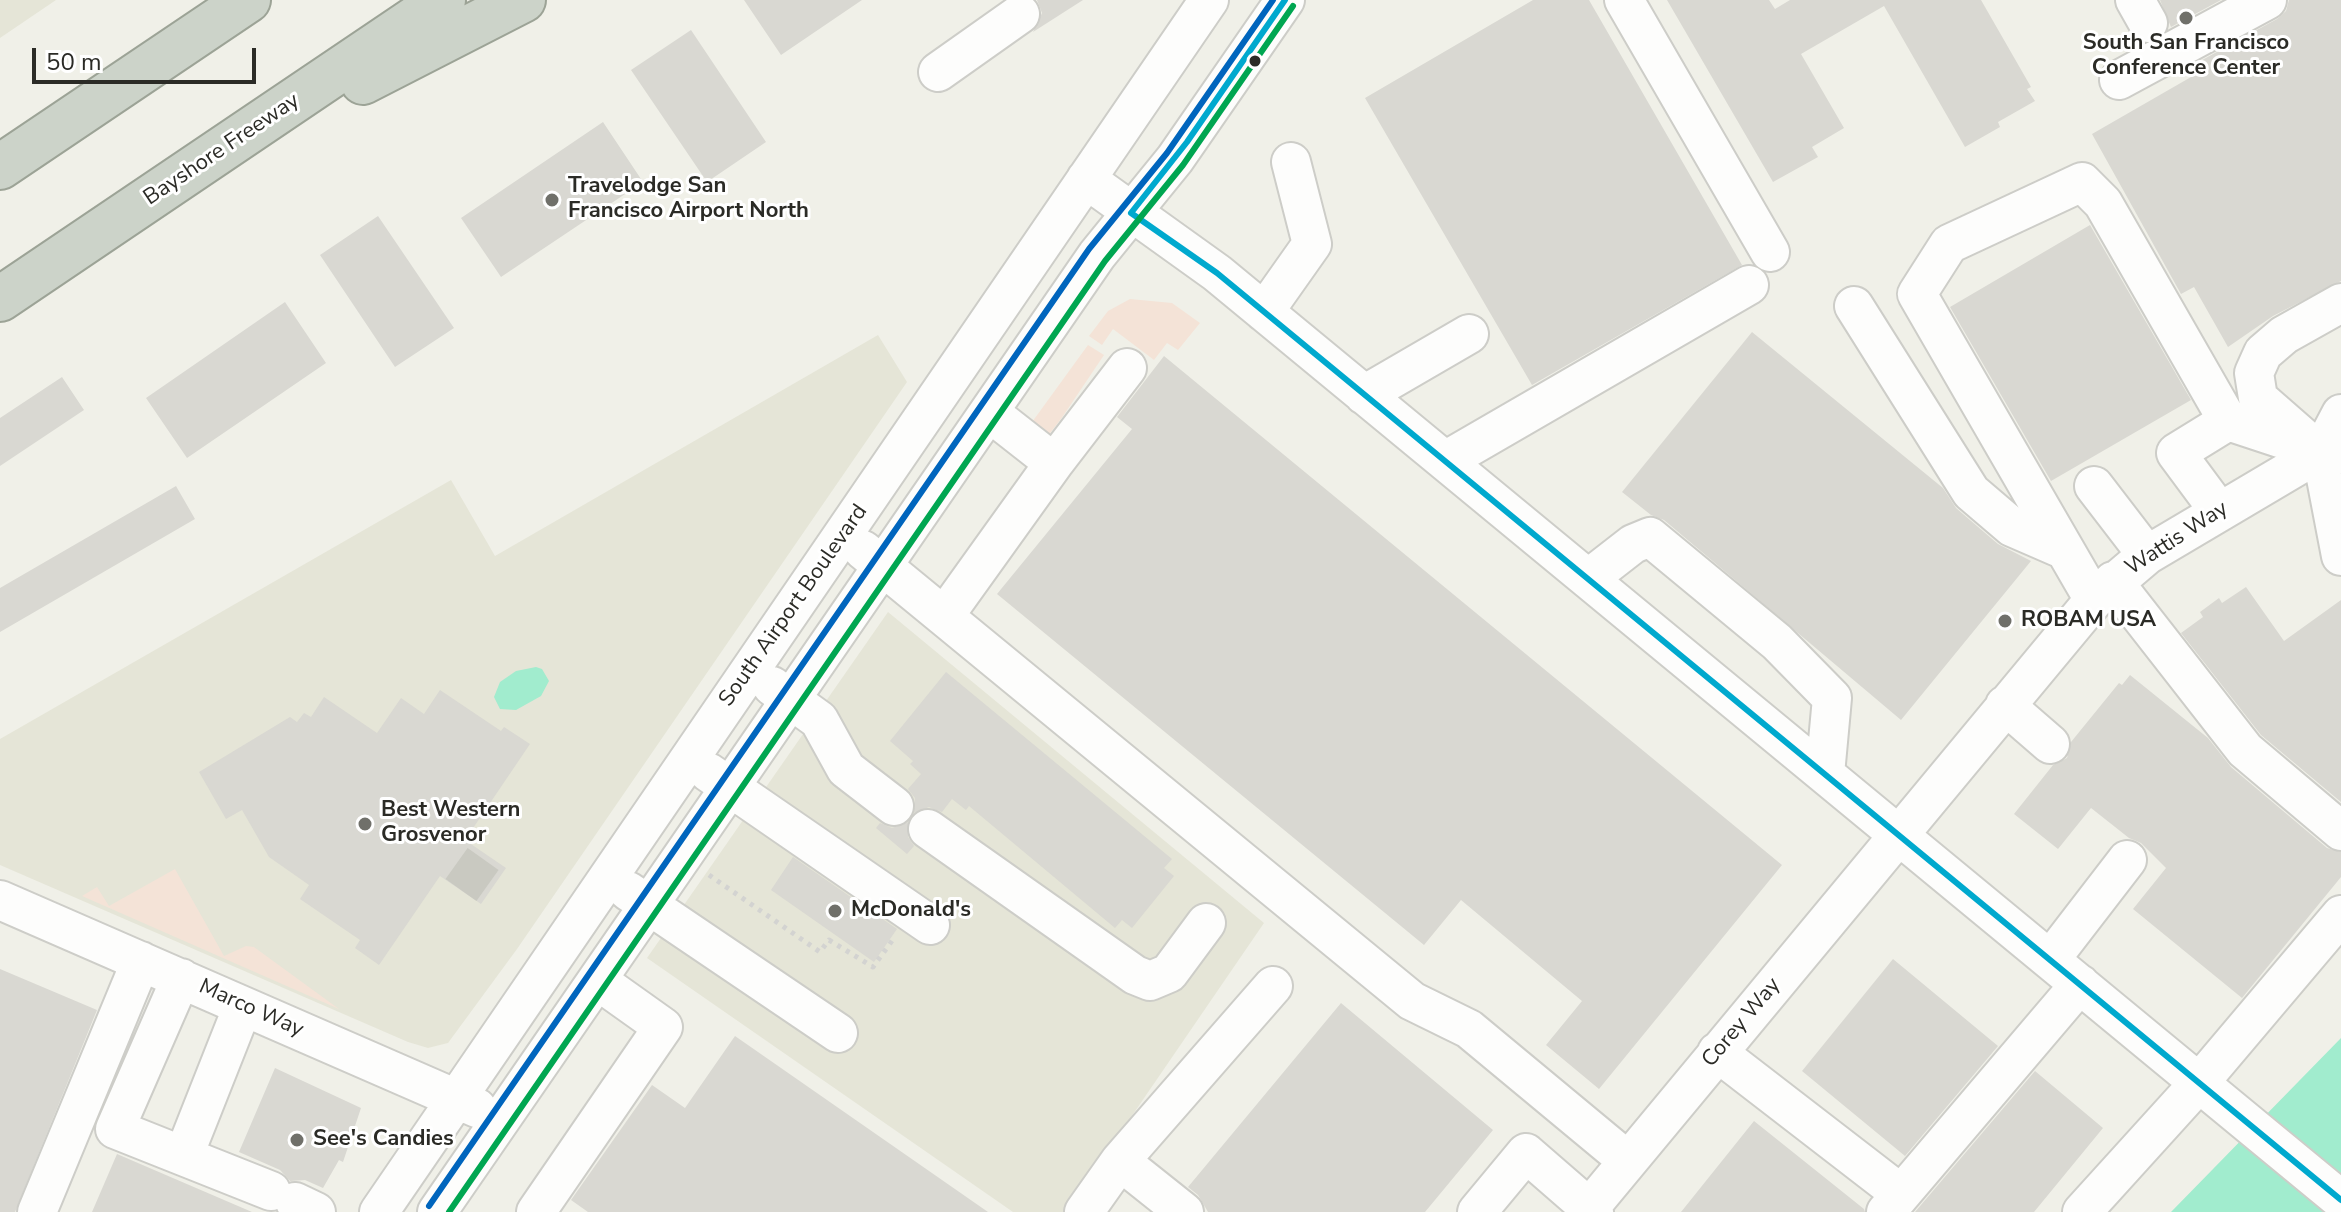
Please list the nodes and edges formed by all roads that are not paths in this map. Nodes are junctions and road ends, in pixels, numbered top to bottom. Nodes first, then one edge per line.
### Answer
1 (248, 0) edge
2 (443, 0) edge
3 (523, 0) edge
4 (1209, 0) edge
5 (1285, 0) edge
6 (1624, 0) edge
7 (2267, 0) edge
8 (1020, 14) dead end
9 (938, 72) dead end
10 (2119, 80) dead end
11 (1291, 162) dead end
12 (200, 165) junction
13 (0, 167) edge
14 (1086, 179) junction
15 (1131, 213) junction
16 (1770, 252) dead end
17 (1749, 285) dead end
18 (0, 299) edge
19 (2341, 303) edge
20 (1854, 306) dead end
21 (1264, 312) junction
22 (1469, 334) dead end
23 (1127, 368) dead end
24 (1364, 395) junction
25 (989, 412) junction
26 (2341, 414) edge
27 (2228, 421) junction
28 (2331, 455) edge
29 (1445, 461) junction
30 (1054, 463) junction
31 (2094, 486) dead end
32 (2219, 511) junction
33 (842, 536) junction
34 (2065, 550) junction
35 (2147, 555) junction
36 (2341, 556) edge
37 (884, 564) junction
38 (1588, 579) junction
39 (2104, 590) junction
40 (945, 615) junction
41 (750, 671) junction
42 (791, 699) junction
43 (2005, 705) junction
44 (2050, 744) dead end
45 (689, 759) junction
46 (1825, 774) junction
47 (730, 788) junction
48 (894, 806) dead end
49 (928, 829) dead end
50 (2341, 831) edge
51 (1898, 834) junction
52 (2127, 860) dead end
53 (607, 877) junction
54 (0, 900) edge
55 (649, 905) junction
56 (2341, 915) edge
57 (1206, 923) dead end
58 (916, 926) road end
59 (2050, 960) junction
60 (141, 961) junction
61 (181, 978) junction
62 (597, 980) junction
63 (2080, 984) junction
64 (1273, 986) dead end
65 (243, 1006) junction
66 (838, 1033) dead end
67 (1717, 1052) junction
68 (2199, 1083) junction
69 (456, 1099) junction
70 (502, 1118) junction
71 (184, 1155) junction
72 (1120, 1161) junction
73 (1628, 1161) junction
74 (2341, 1200) edge
75 (294, 1202) edge
76 (1894, 1203) edge
77 (1590, 1211) edge
78 (37, 1212) edge
79 (379, 1212) edge
80 (437, 1212) edge
81 (536, 1212) edge
82 (1084, 1212) edge
83 (1184, 1212) edge
84 (1477, 1212) edge
85 (2082, 1212) edge

1 - 13 highway
2 - 12 highway, Bayshore Freeway
3 - 12 highway
4 - 14 street, South Airport Boulevard
5 - 15 street
6 - 16 street
7 - 10 street
8 - 9 street
11 - 21 street
12 - 18 highway, Bayshore Freeway
14 - 15 street
14 - 33 street, South Airport Boulevard
15 - 21 street
15 - 25 street
17 - 29 street
19 - 28 street
20 - 34 street
21 - 24 street
22 - 24 street
23 - 30 street
24 - 29 street
25 - 30 street
25 - 37 street
26 - 28 street
27 - 28 street
27 - 32 street
27 - 34 street
28 - 32 street, Wattis Way
28 - 36 street
29 - 38 street
30 - 40 street
31 - 35 street
32 - 35 street, Wattis Way
33 - 37 street
33 - 41 street, South Airport Boulevard
34 - 39 street
35 - 39 street, Wattis Way
37 - 40 street
37 - 42 street
38 - 46 street
38 - 46 street
39 - 43 street, Wattis Way
39 - 50 street
40 - 73 street
41 - 42 street
41 - 45 street, South Airport Boulevard
42 - 47 street
42 - 48 street
43 - 44 street
43 - 51 street, Wattis Way
45 - 47 street
45 - 53 street, South Airport Boulevard
46 - 51 street
47 - 55 street
47 - 58 street
49 - 57 street
51 - 59 street
51 - 67 street, Corey Way
52 - 59 street
53 - 55 street
53 - 69 street, South Airport Boulevard
54 - 60 street, Marco Way
55 - 62 street
55 - 66 street
56 - 68 street
59 - 63 street
60 - 61 street, Marco Way
60 - 78 street
61 - 65 street, Marco Way
61 - 71 street
62 - 70 street
62 - 81 street
63 - 68 street
63 - 76 street
64 - 72 street
65 - 69 street, Marco Way
65 - 71 street
67 - 73 street, Corey Way
67 - 76 street
68 - 74 street
68 - 85 street
69 - 70 street, Marco Way
69 - 79 street, South Airport Boulevard
70 - 80 street
71 - 75 street
72 - 82 street
72 - 83 street
73 - 77 street, Corey Way
77 - 84 street

